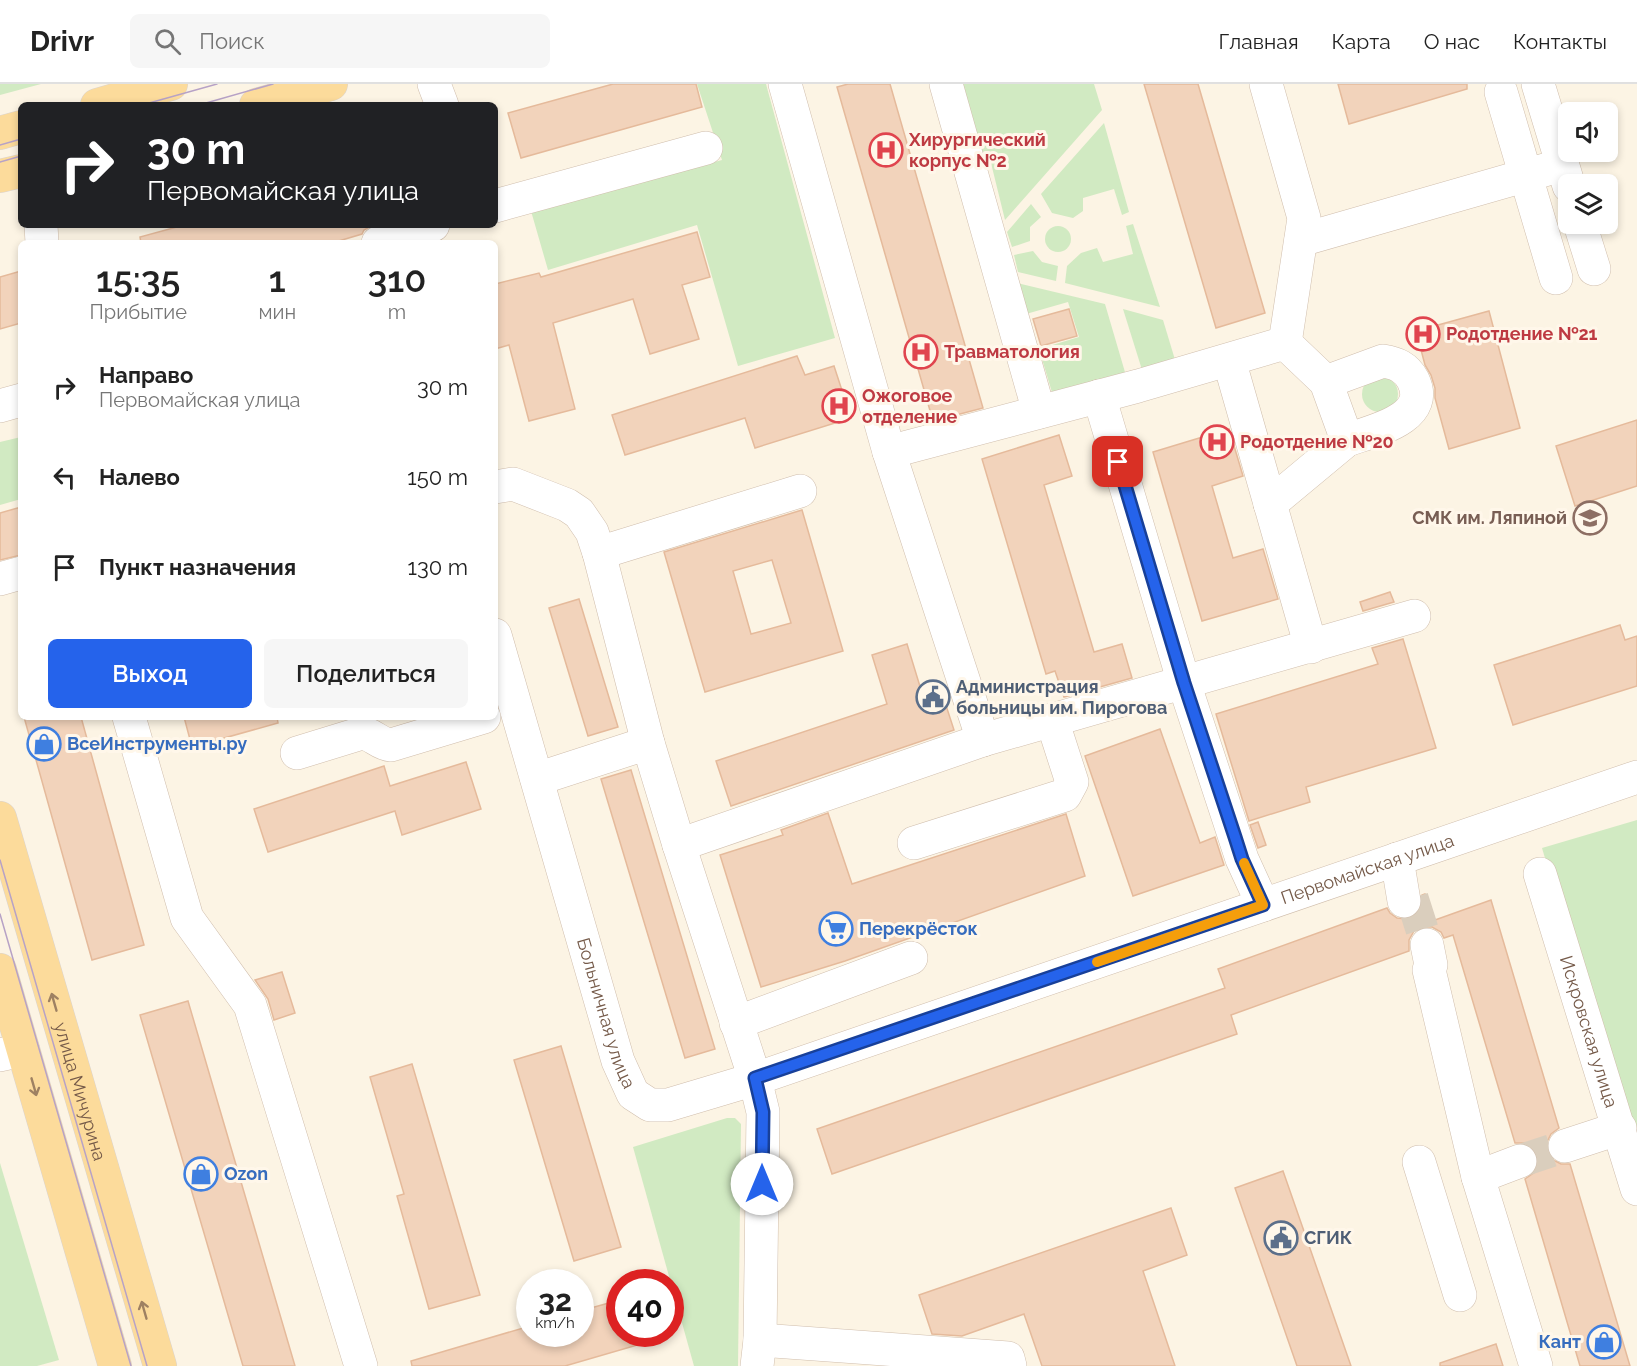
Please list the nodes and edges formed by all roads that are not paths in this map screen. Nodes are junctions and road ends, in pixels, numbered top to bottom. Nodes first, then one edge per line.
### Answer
1 (171, 84) edge
2 (331, 84) edge
3 (434, 84) edge
4 (785, 84) edge
5 (946, 84) edge
6 (1266, 84) edge
7 (1538, 84) edge
8 (1501, 92) dead end
9 (108, 102) edge
10 (267, 102) edge
11 (441, 102) edge
12 (18, 128) edge
13 (0, 133) edge
14 (706, 147) dead end
15 (18, 172) edge
16 (1565, 174) edge
17 (0, 176) edge
18 (1526, 176) junction
19 (1558, 176) edge
20 (498, 205) edge
21 (424, 228) edge
22 (1583, 234) edge
23 (387, 240) edge
24 (1301, 240) junction
25 (1594, 269) dead end
26 (1556, 278) dead end
27 (1285, 343) junction
28 (1229, 360) junction
29 (1326, 381) junction
30 (1099, 396) junction
31 (18, 401) edge
32 (0, 406) edge
33 (1039, 412) junction
34 (1347, 440) junction
35 (889, 452) junction
36 (498, 486) edge
37 (800, 491) dead end
38 (1270, 504) junction
39 (599, 553) junction
40 (18, 574) edge
41 (0, 579) edge
42 (1414, 616) dead end
43 (1311, 647) junction
44 (498, 658) edge
45 (1184, 683) junction
46 (505, 710) edge
47 (130, 720) edge
48 (474, 720) edge
49 (1052, 720) junction
50 (984, 740) junction
51 (648, 743) junction
52 (297, 753) dead end
53 (1637, 777) edge
54 (537, 779) junction
55 (0, 818) edge
56 (914, 843) dead end
57 (679, 845) junction
58 (1401, 858) junction
59 (1540, 874) dead end
60 (1408, 900) tunnel mouth
61 (1263, 905) junction
62 (1424, 954) tunnel mouth
63 (911, 958) dead end
64 (0, 970) edge
65 (736, 1023) junction
66 (11, 1052) edge
67 (755, 1078) junction
68 (1620, 1128) junction
69 (1565, 1146) tunnel mouth
70 (1520, 1161) tunnel mouth
71 (1419, 1162) dead end
72 (1478, 1176) junction
73 (1637, 1189) edge
74 (1460, 1295) dead end
75 (758, 1353) edge
76 (115, 1366) edge
77 (160, 1366) edge
78 (361, 1366) edge
79 (1010, 1366) edge
80 (1536, 1366) edge

1 - 9 main road
2 - 10 main road
3 - 11 street
4 - 35 street
5 - 33 street
6 - 24 street
7 - 16 street
8 - 18 street
12 - 13 main road
14 - 20 street
15 - 17 main road
18 - 19 street
18 - 24 street
18 - 26 street
21 - 23 street
22 - 25 street
24 - 27 street
27 - 28 street
27 - 29 street
28 - 30 street
28 - 38 street
29 - 34 street
29 - 34 street
30 - 33 street
30 - 45 street
31 - 32 street
33 - 35 street
34 - 38 street
35 - 50 street
36 - 39 street
37 - 39 street
38 - 43 street
39 - 51 street
40 - 41 street
42 - 43 street
43 - 45 street
44 - 46 street, Больничная улица
45 - 49 street
45 - 61 street
46 - 54 street, Больничная улица
47 - 78 street
48 - 52 street
49 - 50 street
49 - 56 street
50 - 57 street
51 - 54 street
51 - 57 street
53 - 58 street, Первомайская улица
54 - 67 street, Больничная улица
77 -> 55 main road, улица Мичурина
57 - 65 street
58 - 60 street
58 - 61 street, Первомайская улица
59 - 68 street, Искровская улица
61 - 67 street, Первомайская улица
62 - 72 street
63 - 65 street
64 - 66 main road
65 - 67 street
66 -> 76 main road
67 - 75 street
68 - 69 street
68 - 73 street, Искровская улица
70 - 72 street
71 - 74 street
72 - 80 street
75 - 79 street

